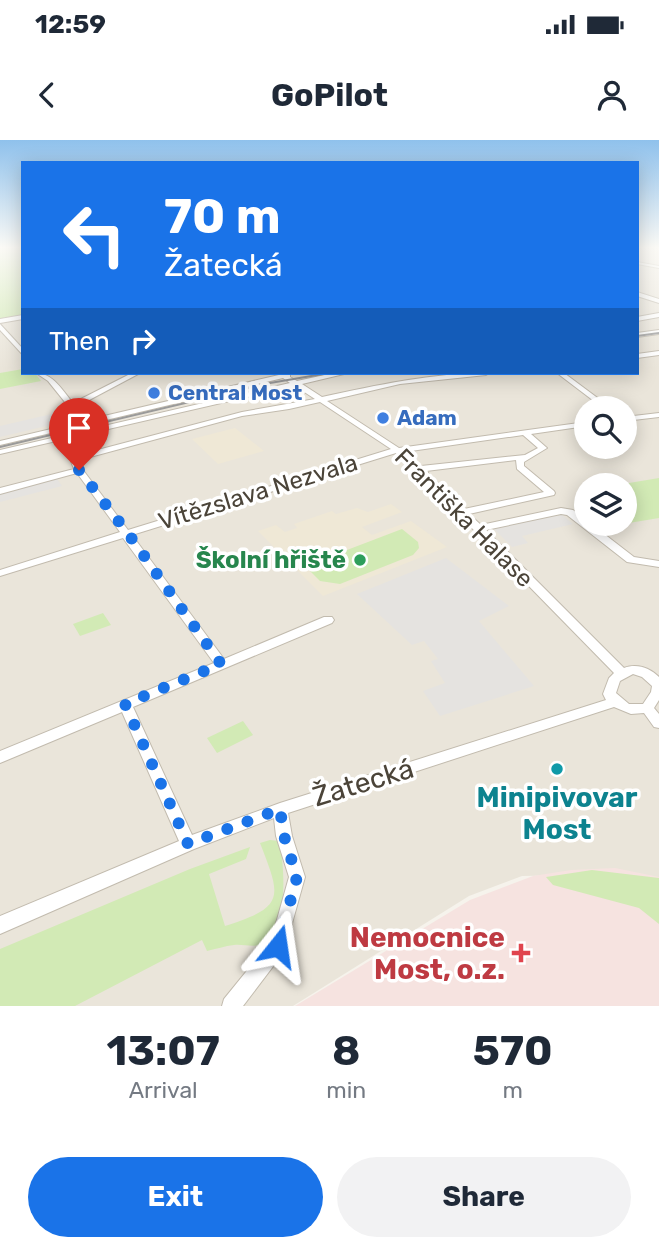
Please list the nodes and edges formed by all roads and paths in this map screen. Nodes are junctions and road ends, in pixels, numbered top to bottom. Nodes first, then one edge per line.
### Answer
1 (639, 295) edge
2 (659, 301) edge
3 (659, 315) edge
4 (21, 318) edge
5 (639, 319) edge
6 (0, 323) edge
7 (659, 334) edge
8 (639, 337) edge
9 (21, 350) edge
10 (659, 353) edge
11 (639, 356) edge
12 (133, 375) edge
13 (278, 375) edge
14 (283, 375) edge
15 (331, 375) edge
16 (467, 375) edge
17 (563, 375) edge
18 (51, 376) edge
19 (293, 382) junction
20 (592, 396) edge
21 (321, 400) junction
22 (72, 406) junction
23 (659, 415) edge
24 (637, 418) edge
25 (85, 422) junction
26 (574, 426) edge
27 (525, 432) junction
28 (2, 438) edge
29 (396, 450) junction
30 (0, 452) edge
31 (525, 457) junction
32 (419, 469) junction
33 (79, 470) junction
34 (0, 491) edge
35 (463, 512) junction
36 (478, 528) junction
37 (127, 532) junction
38 (659, 564) edge
39 (0, 573) edge
40 (328, 620) dead end
41 (221, 664) junction
42 (621, 672) junction
43 (659, 685) edge
44 (615, 702) junction
45 (125, 704) junction
46 (647, 708) junction
47 (659, 723) edge
48 (0, 757) edge
49 (280, 809) junction
50 (188, 844) junction
51 (0, 925) edge
52 (231, 1006) edge

1 - 2 street
3 - 5 street
4 - 6 street
6 - 9 street
7 - 8 street
10 - 11 street
12 - 22 street
13 - 25 street
14 - 19 street, Františka Halase
15 - 19 street
16 - 21 street
17 - 20 street
18 - 22 street
19 - 21 street, Františka Halase
19 - 30 street
21 - 29 street, Františka Halase
21 - 33 street
22 - 25 street
23 - 24 street
25 - 28 street
26 - 27 street, Vítězslava Nezvala
27 - 29 street, Vítězslava Nezvala
27 - 31 street
29 - 32 street, Františka Halase
29 - 37 street, Vítězslava Nezvala
31 - 32 street
31 - 35 street
32 - 35 street, Františka Halase
33 - 34 street
33 - 37 street
35 - 36 street, Františka Halase
36 - 38 street
36 - 42 street, Františka Halase
37 - 39 street, Vítězslava Nezvala
37 - 41 street
40 - 41 street
41 - 45 street
42 - 43 street
42 - 44 street
43 - 46 street
44 - 46 street
44 - 49 street, Žatecká
45 - 48 street
45 - 50 street
46 - 47 street
49 - 50 street, Žatecká
49 - 52 street
50 - 51 street, Žatecká

